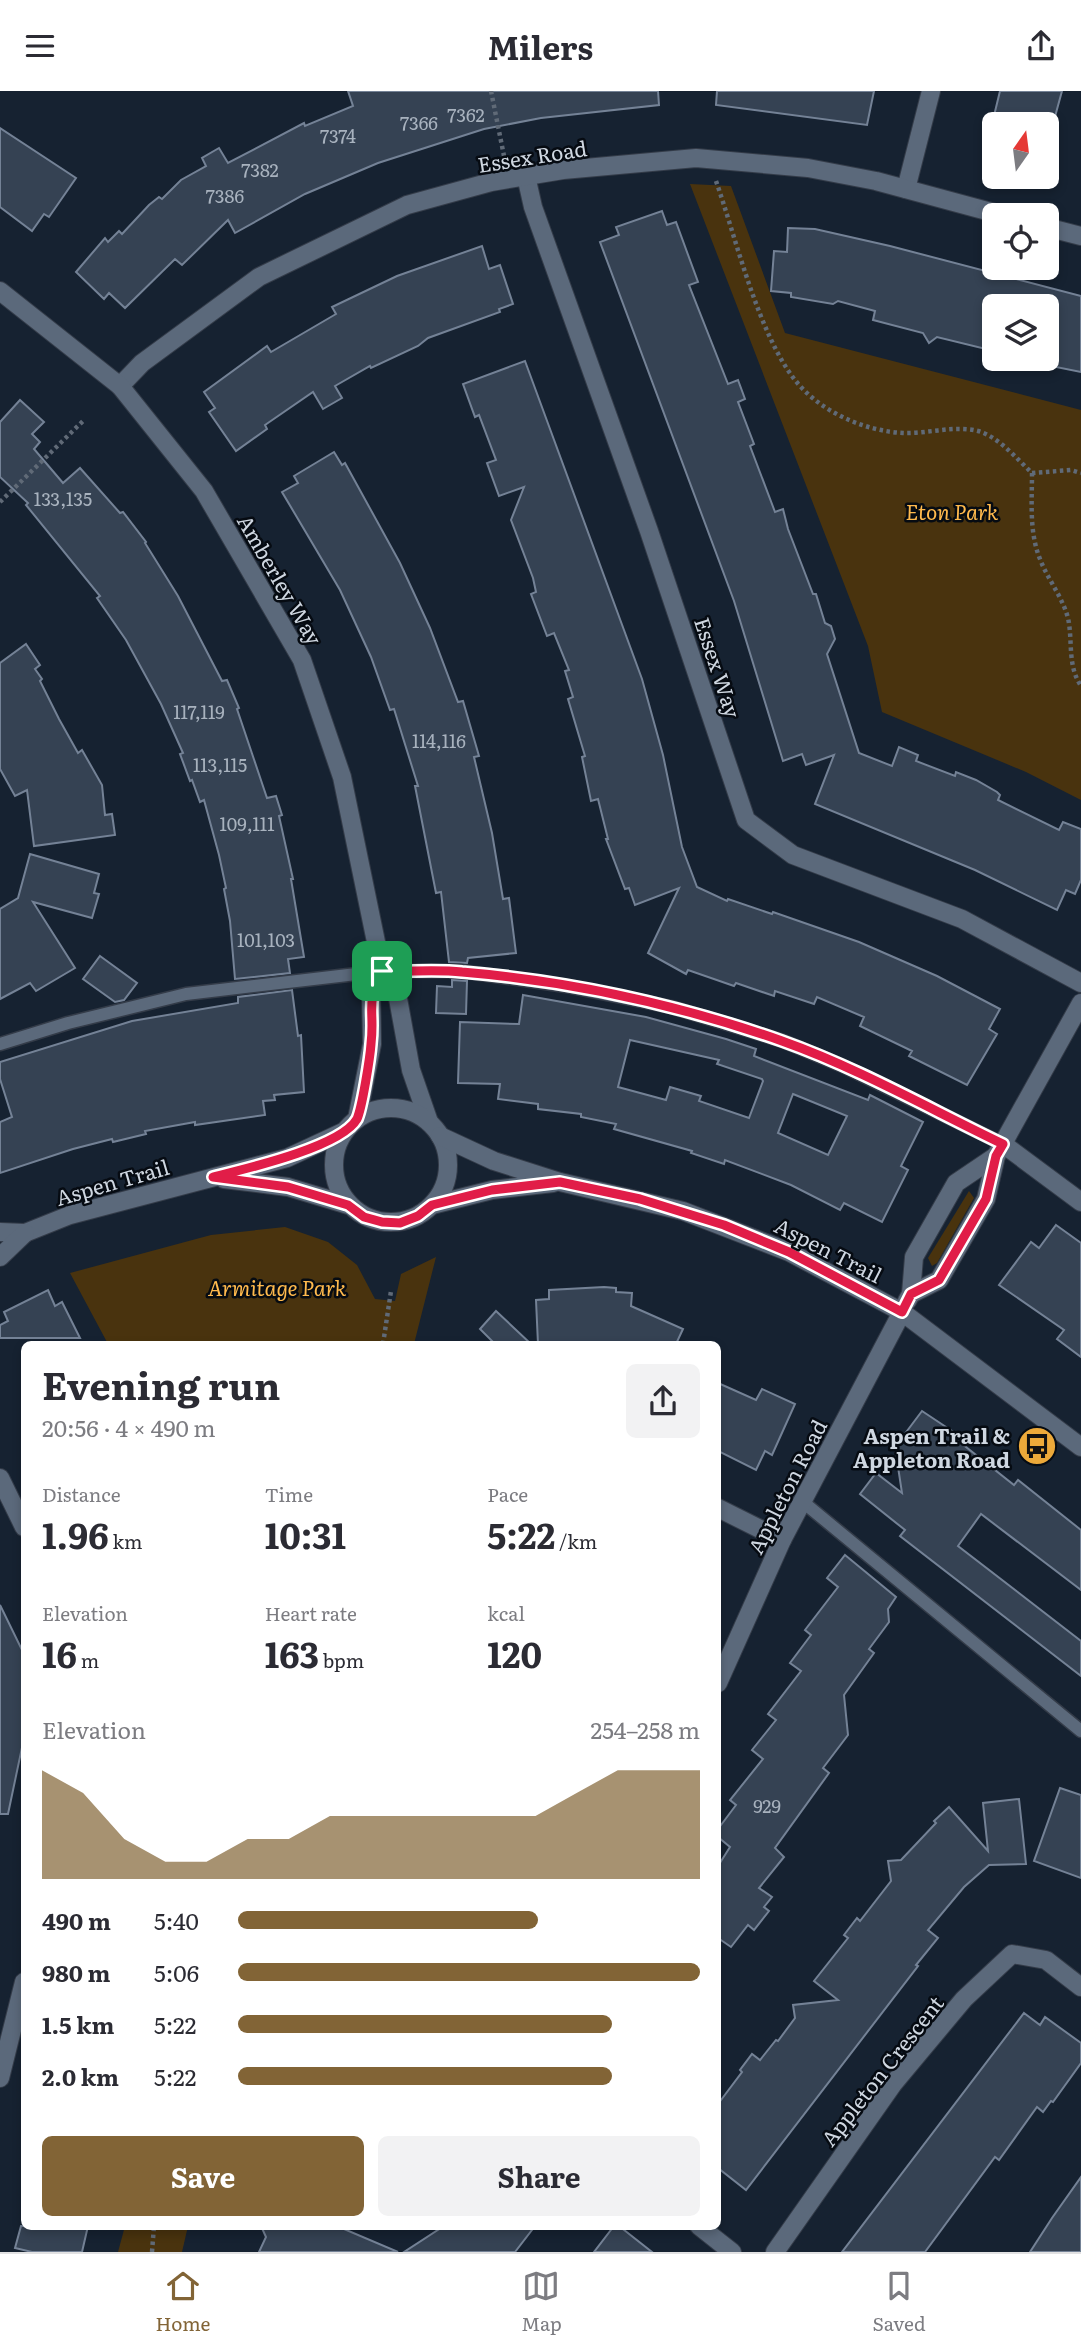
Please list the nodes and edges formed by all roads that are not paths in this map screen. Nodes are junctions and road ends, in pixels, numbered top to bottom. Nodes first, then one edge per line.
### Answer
1 (931, 91) edge
2 (526, 176) junction
3 (906, 189) junction
4 (982, 210) edge
5 (1059, 230) edge
6 (1081, 236) edge
7 (0, 291) edge
8 (120, 386) junction
9 (382, 971) junction
10 (1081, 983) edge
11 (1081, 1003) edge
12 (0, 1044) edge
13 (357, 1119) junction
14 (434, 1129) junction
15 (343, 1132) junction
16 (999, 1150) junction
17 (213, 1177) junction
18 (560, 1182) junction
19 (1081, 1202) edge
20 (348, 1205) junction
21 (432, 1205) junction
22 (0, 1233) edge
23 (25, 1233) junction
24 (0, 1257) edge
25 (911, 1294) junction
26 (902, 1312) junction
27 (1081, 1447) edge
28 (0, 1478) edge
29 (803, 1502) junction
30 (721, 1510) edge
31 (21, 1521) edge
32 (782, 1540) junction
33 (721, 1676) edge
34 (1081, 1731) edge
35 (1081, 1987) edge
36 (21, 1994) edge
37 (0, 2078) edge
38 (704, 2230) edge
39 (732, 2252) edge
40 (775, 2252) edge

1 - 3 street
2 - 3 street, Essex Road
2 - 8 street, Essex Road
2 - 10 street, Essex Way
3 - 4 street, Essex Road
5 - 6 street
7 - 8 street, Amberley Way
8 - 9 street, Amberley Way
9 - 12 lane
9 - 13 street
9 - 14 street, Amberley Way
9 - 16 lane
11 - 16 street
13 - 14 street, Aspen Trail
13 - 15 street, Aspen Trail
14 - 18 street, Aspen Trail
14 - 21 street
15 - 17 street, Aspen Trail
15 - 20 street
16 - 19 street
16 - 25 street
16 - 25 street
17 - 20 street, Aspen Trail
17 - 23 street, Aspen Trail
18 - 21 street, Aspen Trail
18 - 26 street, Aspen Trail
20 - 21 street, Aspen Trail
22 - 23 street, Aspen Trail
23 - 24 street, Aspen Trail
25 - 26 street, Appleton Road
26 - 27 street, Aspen Trail
26 - 29 street, Appleton Road
28 - 31 street
29 - 32 street, Appleton Road
29 - 34 lane
30 - 32 street
32 - 33 street, Appleton Road
35 - 40 street, Appleton Crescent
36 - 37 street
38 - 39 street

